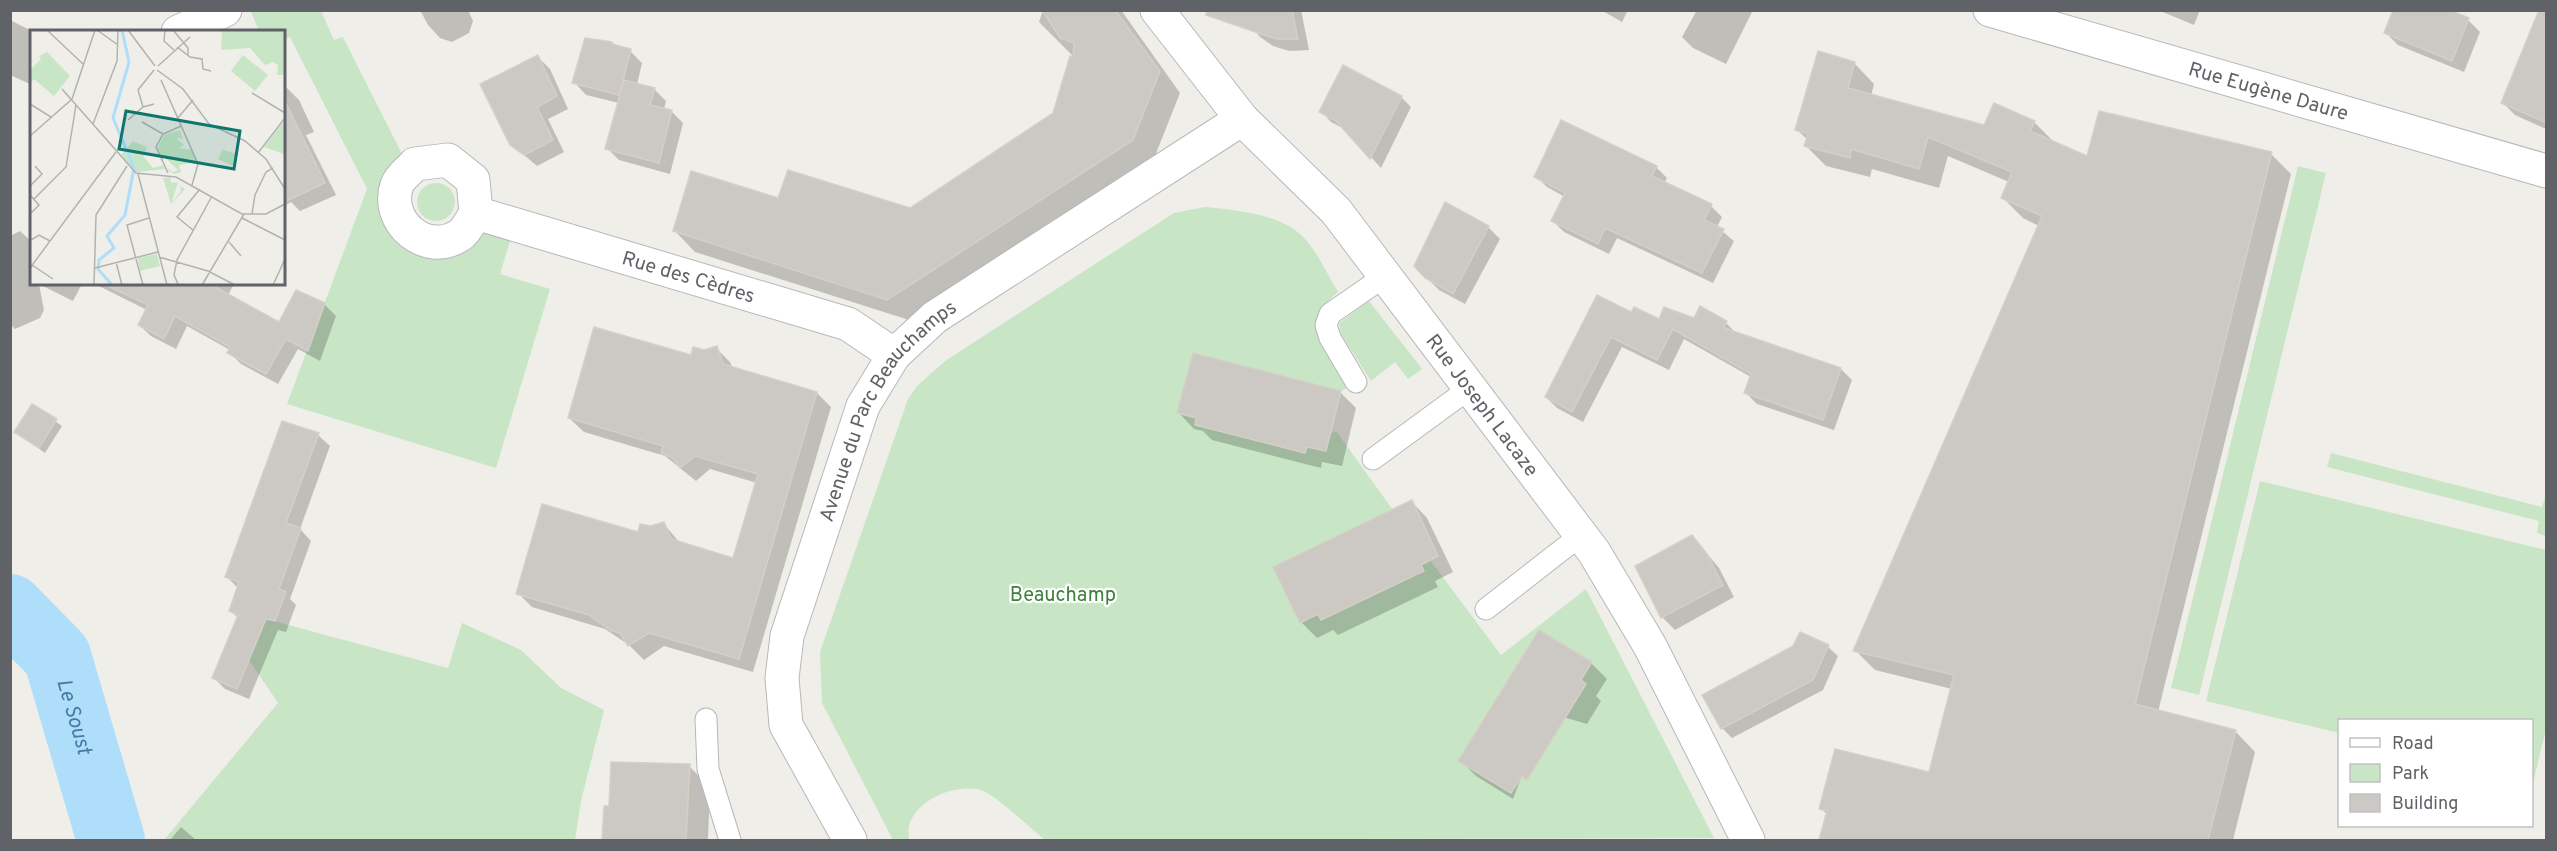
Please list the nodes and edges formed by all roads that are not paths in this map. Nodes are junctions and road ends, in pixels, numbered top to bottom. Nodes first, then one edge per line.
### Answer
1 (225, 10) edge
2 (1158, 10) edge
3 (1990, 10) edge
4 (182, 30) edge
5 (1242, 119) junction
6 (2547, 171) edge
7 (476, 213) dead end
8 (1385, 276) junction
9 (894, 355) junction
10 (1356, 382) dead end
11 (1470, 388) junction
12 (1373, 459) dead end
13 (1581, 534) junction
14 (1486, 609) dead end
15 (706, 719) dead end
16 (730, 840) edge
17 (849, 840) edge
18 (1748, 840) edge

1 - 4 street
2 - 5 street, Rue Joseph Lacaze
3 - 6 street, Rue Eugène Daure
5 - 8 street, Rue Joseph Lacaze
5 - 9 street, Avenue du Parc Beauchamps
7 - 9 street, Rue des Cèdres
8 - 10 lane
8 - 11 street, Rue Joseph Lacaze
9 - 17 street, Avenue du Parc Beauchamps
11 - 12 lane
11 - 13 street, Rue Joseph Lacaze
13 - 14 lane
13 - 18 street, Rue Joseph Lacaze
15 - 16 lane

